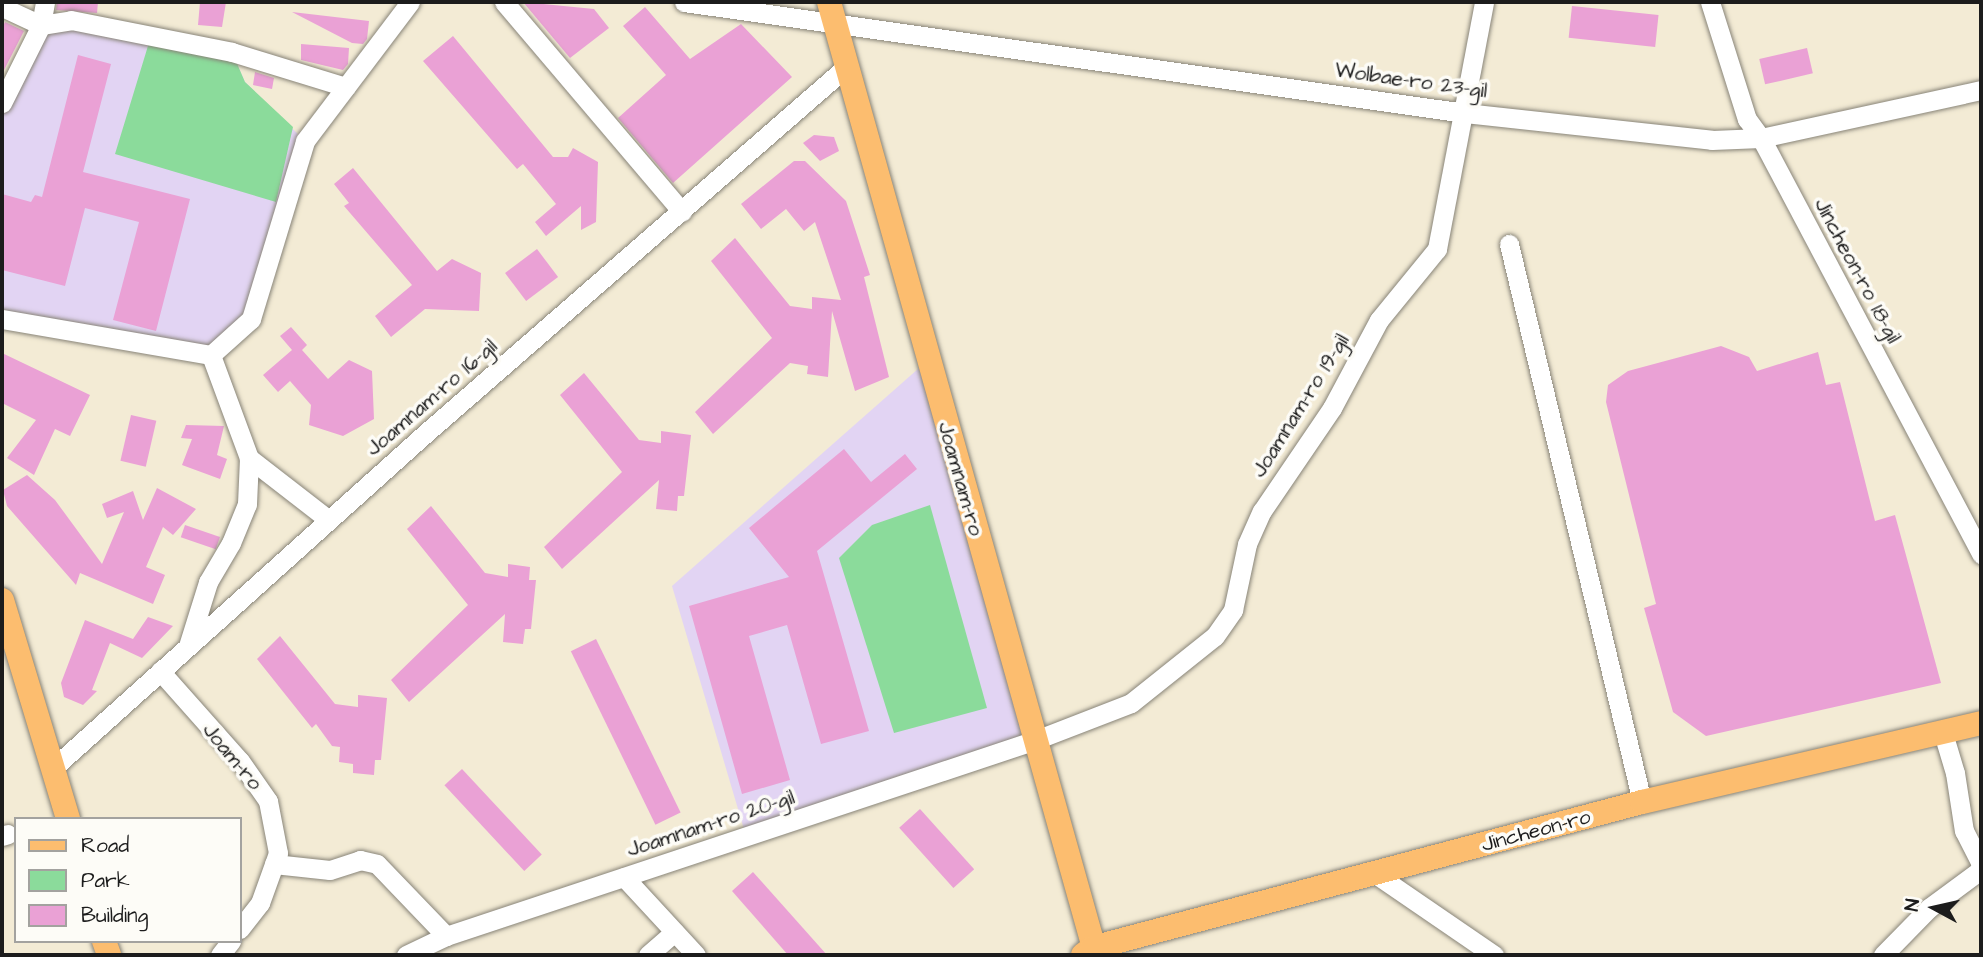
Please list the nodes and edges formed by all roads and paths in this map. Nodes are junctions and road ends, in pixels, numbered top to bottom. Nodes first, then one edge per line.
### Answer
1 (44, 2) edge
2 (410, 2) edge
3 (503, 2) edge
4 (684, 2) edge
5 (1484, 2) edge
6 (1710, 2) edge
7 (2, 7) edge
8 (831, 12) edge
9 (41, 25) junction
10 (846, 67) junction
11 (346, 87) junction
12 (1981, 90) edge
13 (2, 103) edge
14 (1465, 113) junction
15 (1761, 138) junction
16 (682, 212) junction
17 (1510, 244) dead end
18 (2, 319) edge
19 (211, 355) junction
20 (249, 458) junction
21 (329, 520) junction
22 (1981, 554) edge
23 (2, 600) edge
24 (187, 647) junction
25 (160, 671) junction
26 (1981, 723) edge
27 (1942, 733) junction
28 (1033, 741) junction
29 (53, 768) junction
30 (1642, 802) junction
31 (67, 817) edge
32 (274, 864) junction
33 (1377, 875) junction
34 (624, 877) junction
35 (242, 926) edge
36 (674, 932) junction
37 (446, 936) junction
38 (1090, 953) edge
39 (406, 955) edge
40 (648, 955) edge
41 (696, 955) edge
42 (1494, 955) edge
43 (1883, 955) edge

1 - 9 street
2 - 11 street
3 - 16 street
4 - 8 street, Wolbae-ro 23-gil
5 - 14 street, Joamnam-ro 19-gil
6 - 15 street, Jincheon-ro 18-gil
7 - 9 street
8 - 10 main road, Joamnam-ro
8 - 14 street, Wolbae-ro 23-gil
9 - 11 street
9 - 13 street
10 - 16 street, Joamnam-ro 16-gil
10 - 28 main road, Joamnam-ro
11 - 19 street
12 - 15 street, Wolbae-ro 23-gil
14 - 15 street, Wolbae-ro 23-gil
14 - 28 street, Joamnam-ro 19-gil
15 - 22 street, Jincheon-ro 18-gil
16 - 21 street, Joamnam-ro 16-gil
17 - 30 street
18 - 19 street
19 - 20 street
20 - 21 street
20 - 24 street
21 - 24 street, Joamnam-ro 16-gil
23 - 29 main road
24 - 25 street, Joamnam-ro 16-gil
25 - 29 street, Joamnam-ro 16-gil
25 - 32 street, Joam-ro
26 - 27 main road, Jincheon-ro
27 - 30 main road, Jincheon-ro
27 - 43 street
28 - 34 street, Joamnam-ro 20-gil
28 - 38 main road, Joamnam-ro
29 - 31 main road
30 - 33 main road, Jincheon-ro
32 - 35 street, Joam-ro
32 - 37 street
33 - 38 main road, Jincheon-ro
33 - 42 street
34 - 36 street
34 - 37 street, Joamnam-ro 20-gil
36 - 40 street
36 - 41 street
37 - 39 street, Joamnam-ro 20-gil

